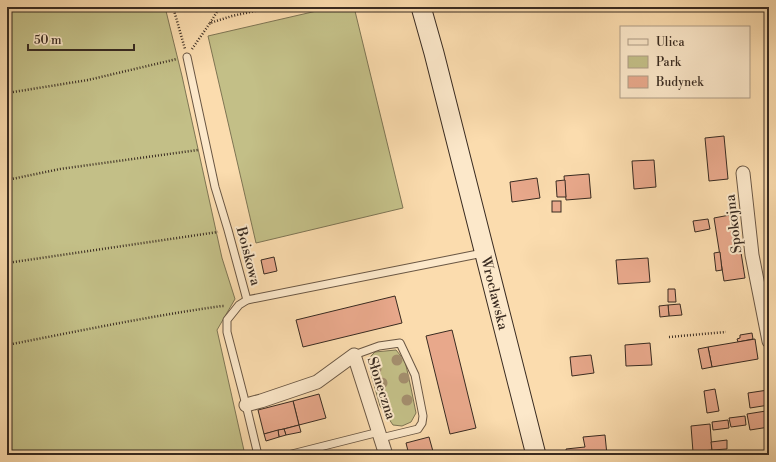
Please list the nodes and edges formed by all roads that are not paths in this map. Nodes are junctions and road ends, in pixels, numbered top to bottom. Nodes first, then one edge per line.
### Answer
1 (421, 7) edge
2 (187, 57) road end
3 (743, 173) dead end
4 (484, 253) junction
5 (247, 300) junction
6 (769, 341) edge
7 (354, 355) junction
8 (246, 405) junction
9 (380, 435) junction
10 (258, 455) edge
11 (288, 455) edge
12 (386, 455) edge
13 (536, 455) edge

1 - 4 main road, Wrocławska
2 - 5 lane, Boiskowa
3 - 6 street, Spokojna
4 - 5 lane
4 - 13 main road, Wrocławska
5 - 8 lane, Boiskowa
7 - 8 street, Słoneczna
7 - 9 street, Słoneczna
7 - 9 lane
8 - 10 lane, Boiskowa
9 - 11 lane
9 - 12 street, Słoneczna

